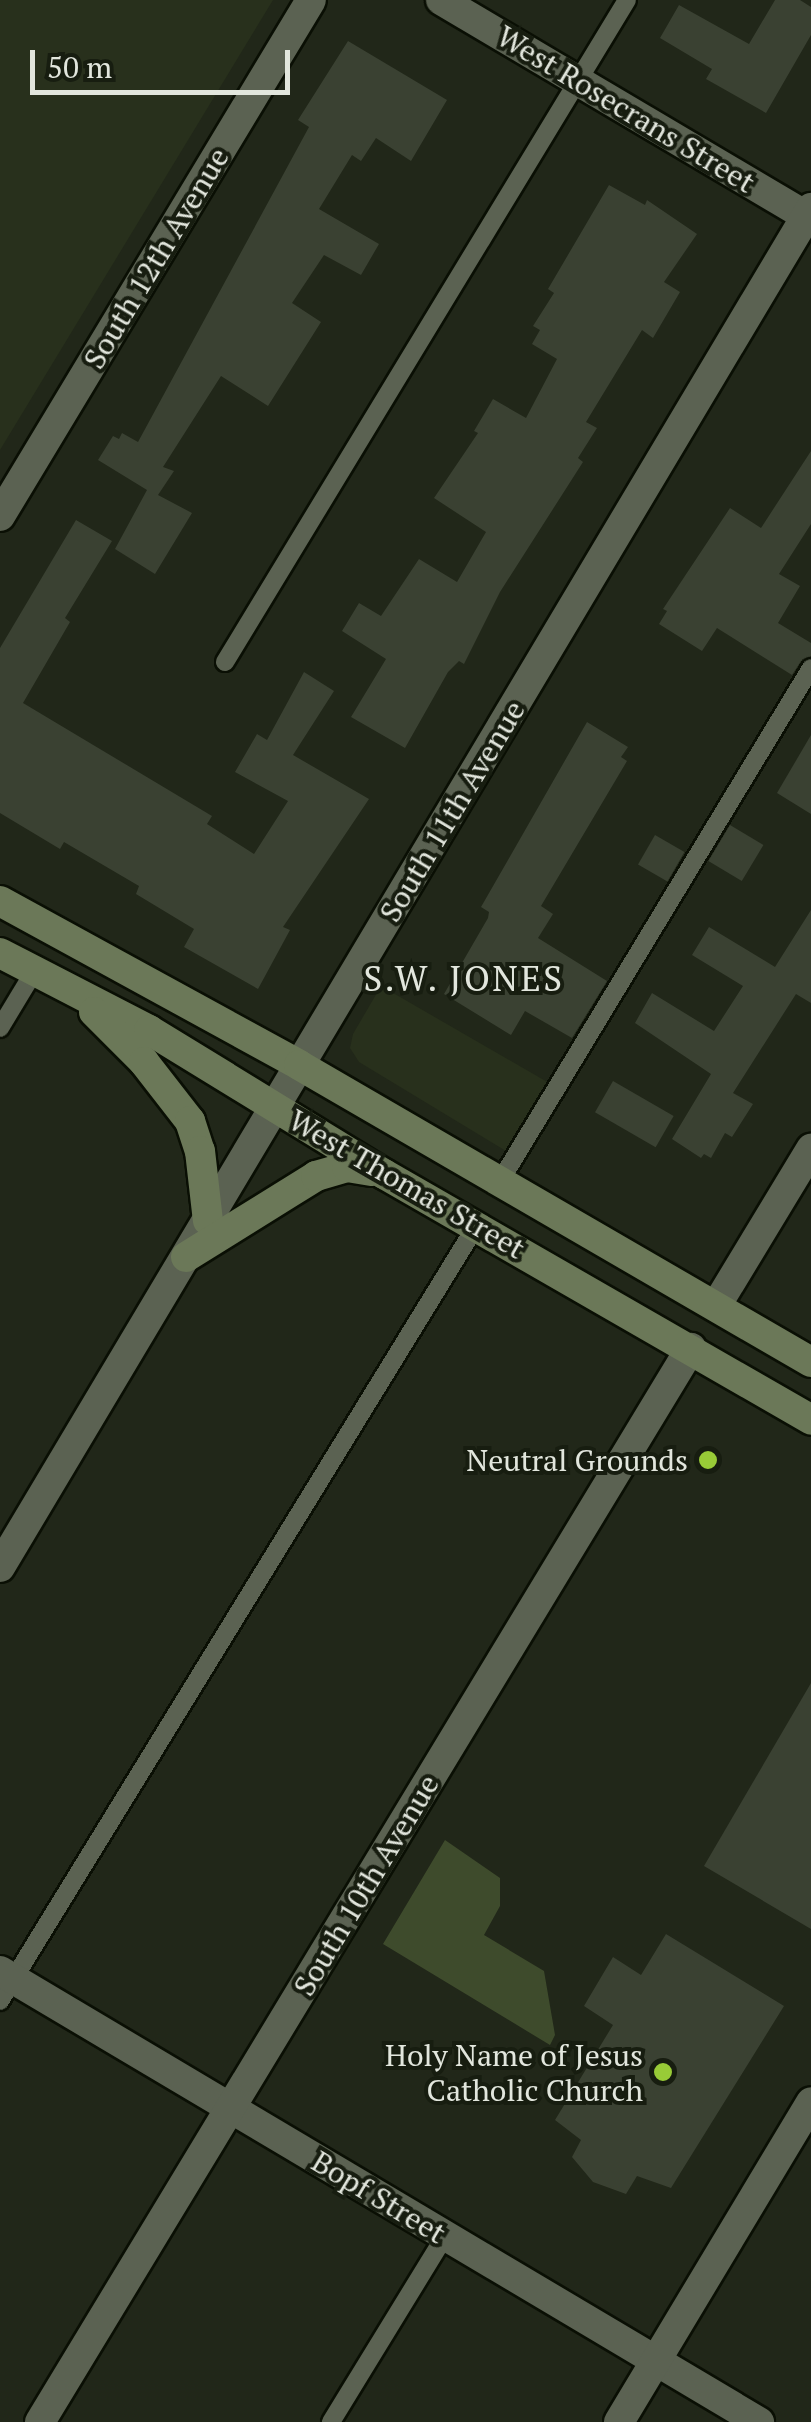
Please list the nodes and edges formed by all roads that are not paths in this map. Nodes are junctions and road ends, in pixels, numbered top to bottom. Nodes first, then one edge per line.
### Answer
1 (311, 0) edge
2 (441, 0) edge
3 (626, 0) edge
4 (578, 82) junction
5 (809, 214) edge
6 (0, 516) edge
7 (224, 662) dead end
8 (811, 668) edge
9 (0, 902) edge
10 (0, 953) edge
11 (35, 970) junction
12 (67, 986) junction
13 (0, 1028) edge
14 (300, 1066) junction
15 (274, 1108) junction
16 (811, 1149) edge
17 (384, 1174) junction
18 (499, 1183) junction
19 (208, 1220) junction
20 (476, 1226) junction
21 (186, 1257) junction
22 (716, 1306) junction
23 (691, 1348) junction
24 (811, 1362) edge
25 (811, 1420) edge
26 (0, 1567) edge
27 (4, 1983) edge
28 (811, 2102) edge
29 (231, 2109) junction
30 (446, 2236) junction
31 (656, 2361) junction
32 (40, 2422) edge
33 (331, 2422) edge
34 (619, 2422) edge
35 (759, 2422) edge

1 - 6 street, South 12th Avenue
2 - 4 street, West Rosecrans Street
3 - 4 lane
4 - 5 street, West Rosecrans Street
4 - 7 lane
5 - 14 street, South 11th Avenue
8 - 18 lane
9 - 14 main road, West Thomas Street
10 - 11 main road, West Thomas Street
11 - 12 main road, West Thomas Street
11 - 13 lane
12 - 15 main road, West Thomas Street
12 - 19 main road
14 - 15 street, South 11th Avenue
14 - 18 main road, West Thomas Street
15 - 17 main road, West Thomas Street
15 - 19 street, South 11th Avenue
16 - 22 street
17 - 20 main road, West Thomas Street
17 - 21 main road
18 - 22 main road, West Thomas Street
19 - 21 street, South 11th Avenue
20 - 23 main road, West Thomas Street
20 - 27 lane
21 - 26 street, South 11th Avenue
22 - 24 main road, West Thomas Street
23 - 25 main road, West Thomas Street
23 - 29 street, South 10th Avenue
27 - 29 street, Bopf Street
28 - 31 street
29 - 30 street, Bopf Street
29 - 32 street, South 10th Avenue
30 - 31 street, Bopf Street
30 - 33 lane
31 - 34 street
31 - 35 street, Bopf Street

